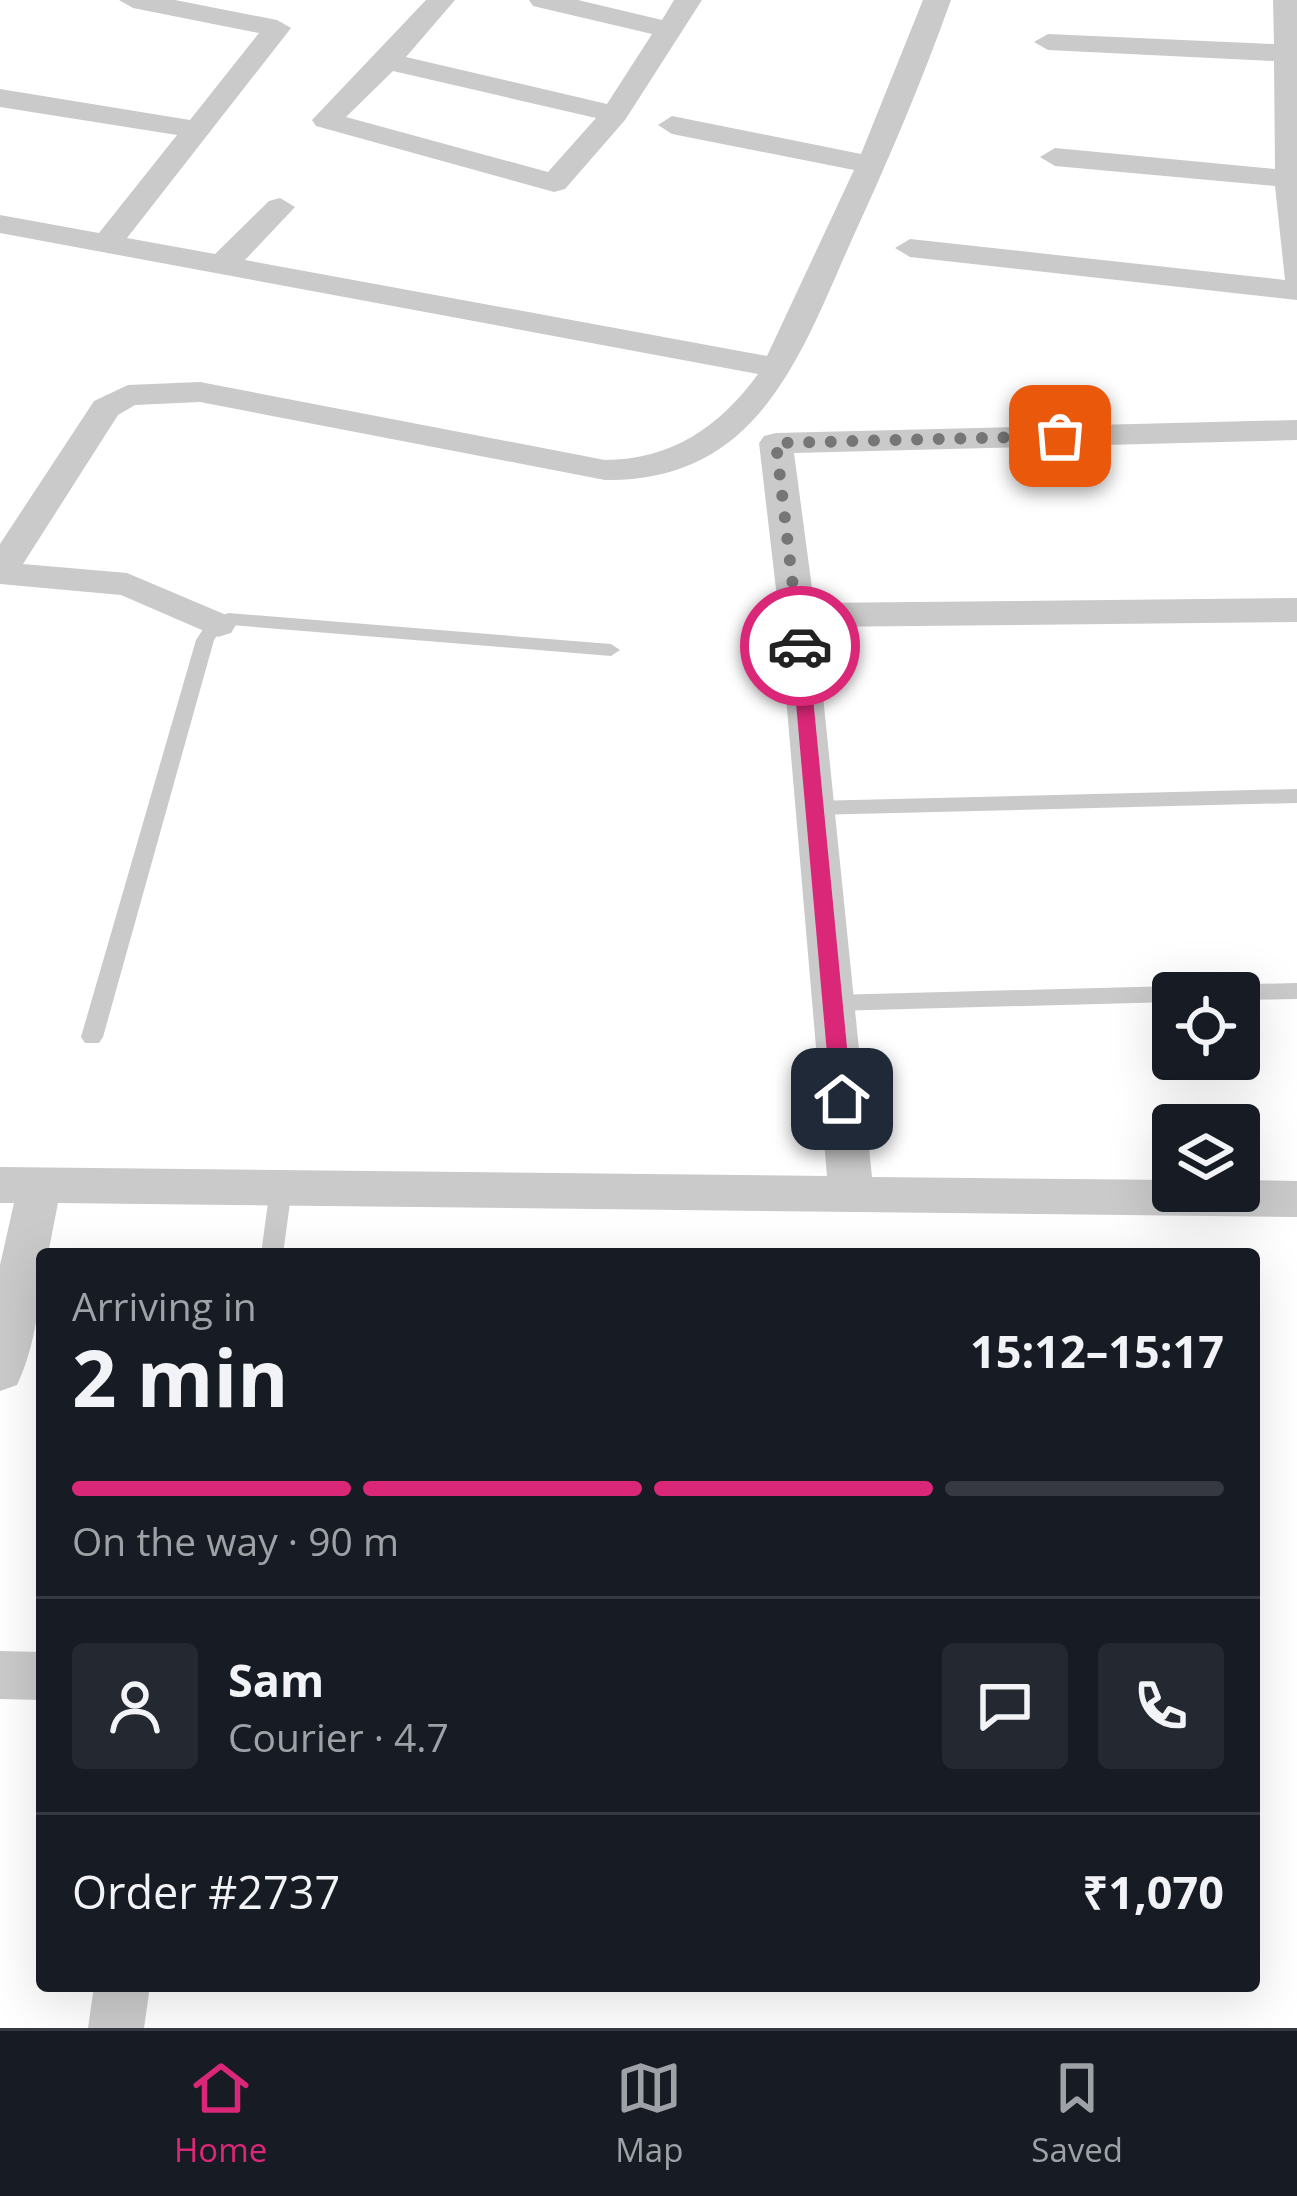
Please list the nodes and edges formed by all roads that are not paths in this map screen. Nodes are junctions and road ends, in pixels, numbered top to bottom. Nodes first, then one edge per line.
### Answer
1 (133, 0) edge
2 (441, 0) edge
3 (543, 0) edge
4 (688, 0) edge
5 (937, 0) edge
6 (1287, 0) edge
7 (665, 28) junction
8 (1048, 42) dead end
9 (1291, 52) junction
10 (387, 61) junction
11 (0, 98) edge
12 (615, 114) junction
13 (672, 125) dead end
14 (200, 130) junction
15 (1055, 157) dead end
16 (871, 165) junction
17 (1291, 179) junction
18 (280, 207) dead end
19 (0, 224) edge
20 (108, 242) junction
21 (910, 248) dead end
22 (223, 264) junction
23 (1297, 275) edge
24 (1297, 291) edge
25 (778, 368) junction
26 (1297, 430) edge
27 (0, 572) edge
28 (1297, 610) edge
29 (797, 616) junction
30 (218, 625) junction
31 (611, 650) dead end
32 (1297, 796) edge
33 (812, 808) junction
34 (1297, 991) edge
35 (1260, 992) edge
36 (1152, 995) edge
37 (832, 1003) junction
38 (92, 1037) dead end
39 (20, 1185) edge
40 (281, 1188) junction
41 (851, 1194) junction
42 (1297, 1199) edge
43 (273, 1248) edge
44 (0, 1371) edge
45 (0, 1675) edge
46 (36, 1676) edge
47 (121, 1992) edge
48 (116, 2028) edge

1 - 14 street
2 - 10 street
3 - 7 street
4 - 7 street
5 - 16 street
6 - 9 street
7 - 12 street
8 - 9 street
9 - 17 street
10 - 12 street
10 - 12 street
11 - 14 street
13 - 16 street
14 - 20 street
15 - 17 street
16 - 25 street
17 - 23 street
18 - 22 street
19 - 20 street
20 - 22 street
21 - 24 street
22 - 25 street
25 - 27 street
26 - 29 street
27 - 30 street
28 - 29 street
29 - 33 street
30 - 31 lane
30 - 38 lane
32 - 33 lane
33 - 37 street
34 - 35 lane
36 - 37 lane
37 - 41 street
39 - 40 street
39 - 44 street
40 - 41 street
40 - 43 lane
41 - 42 street
45 - 46 street
47 - 48 street

